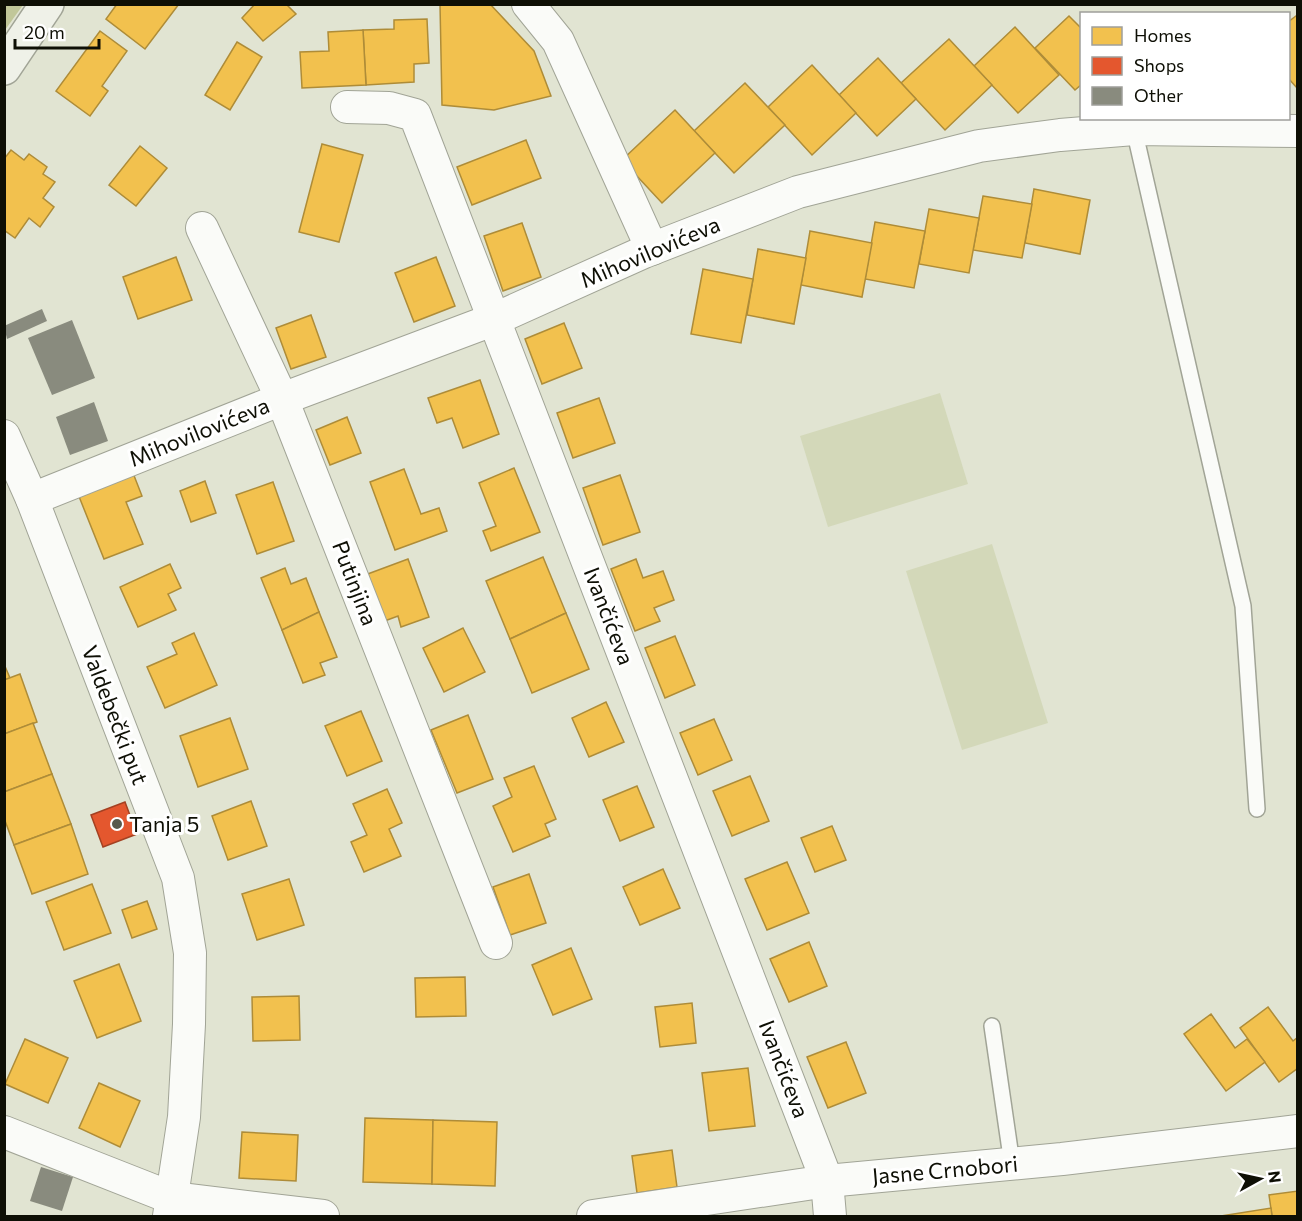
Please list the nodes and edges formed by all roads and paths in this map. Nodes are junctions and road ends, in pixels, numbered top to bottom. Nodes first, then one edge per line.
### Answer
1 (47, 4) edge
2 (528, 4) edge
3 (4, 68) edge
4 (347, 107) dead end
5 (1134, 129) junction
6 (1298, 131) edge
7 (202, 228) dead end
8 (652, 249) junction
9 (495, 319) junction
10 (282, 399) junction
11 (4, 436) edge
12 (32, 499) junction
13 (1257, 809) dead end
14 (496, 943) dead end
15 (992, 1026) dead end
16 (1298, 1131) edge
17 (4, 1132) edge
18 (1012, 1164) junction
19 (827, 1181) junction
20 (170, 1208) edge
21 (323, 1216) edge
22 (592, 1216) edge
23 (830, 1216) edge

1 - 3 main road
2 - 8 street
4 - 9 street, Ivančićeva
5 - 6 street, Mihovilovićeva
5 - 8 street, Mihovilovićeva
5 - 13 lane
7 - 10 street, Putinjina
8 - 9 street, Mihovilovićeva
9 - 10 street, Mihovilovićeva
9 - 19 street, Ivančićeva
10 - 12 street, Mihovilovićeva
10 - 14 street, Putinjina
11 - 12 street, Valdebečki put
12 - 20 street, Valdebečki put
15 - 18 lane
16 - 18 street, Jasne Crnobori
17 - 20 street
18 - 19 street, Jasne Crnobori
19 - 22 street, Jasne Crnobori
19 - 23 street, Ivančićeva
20 - 21 street

